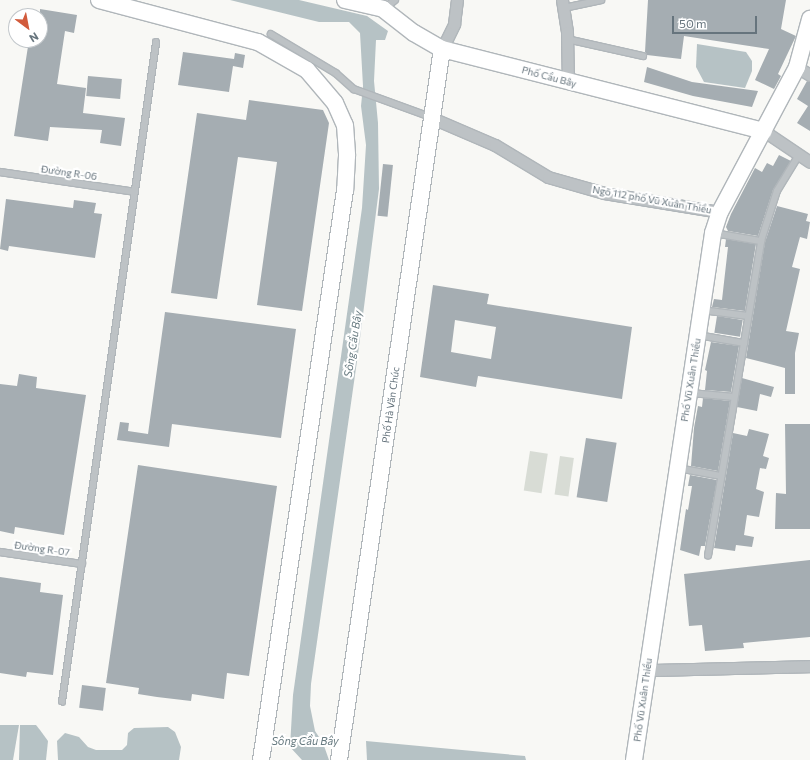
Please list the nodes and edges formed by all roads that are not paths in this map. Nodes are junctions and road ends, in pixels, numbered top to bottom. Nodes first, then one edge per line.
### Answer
1 (99, 0) edge
2 (345, 0) edge
3 (457, 0) edge
4 (601, 0) edge
5 (389, 4) edge
6 (563, 4) edge
7 (810, 19) edge
8 (271, 34) dead end
9 (567, 39) junction
10 (156, 44) dead end
11 (442, 49) junction
12 (643, 56) dead end
13 (803, 71) edge
14 (568, 82) junction
15 (432, 118) junction
16 (764, 131) junction
17 (799, 155) junction
18 (810, 162) edge
19 (0, 172) edge
20 (135, 192) junction
21 (720, 212) junction
22 (713, 233) junction
23 (761, 241) junction
24 (702, 310) junction
25 (748, 316) junction
26 (698, 335) junction
27 (744, 343) junction
28 (689, 392) junction
29 (734, 397) junction
30 (678, 468) junction
31 (722, 476) junction
32 (0, 552) edge
33 (708, 556) dead end
34 (82, 564) junction
35 (810, 666) edge
36 (648, 670) junction
37 (62, 702) dead end
38 (340, 753) edge
39 (261, 760) edge
40 (634, 760) edge

1 - 39 street
2 - 5 street, Phố Cầu Bây
3 - 11 street
4 - 6 lane
5 - 11 street, Phố Cầu Bây
6 - 9 street
7 - 13 street, Phố Vũ Xuân Thiều
8 - 15 lane
9 - 12 lane
9 - 14 street
10 - 20 lane
11 - 14 street, Phố Cầu Bây
11 - 15 street, Phố Hà Văn Chúc
13 - 16 street, Phố Vũ Xuân Thiều
14 - 16 street, Phố Cầu Bây
15 - 21 street, Ngõ 112 phố Vũ Xuân Thiều
15 - 38 street, Phố Hà Văn Chúc
16 - 17 street
16 - 21 street, Phố Vũ Xuân Thiều
17 - 18 street
17 - 23 lane
19 - 20 lane, Đường R-06
20 - 34 lane
21 - 22 street, Phố Vũ Xuân Thiều
22 - 23 lane
22 - 24 street, Phố Vũ Xuân Thiều
23 - 25 lane
24 - 25 lane
24 - 26 street, Phố Vũ Xuân Thiều
25 - 27 lane
26 - 27 lane
26 - 28 street, Phố Vũ Xuân Thiều
27 - 29 lane
28 - 29 lane
28 - 30 street, Phố Vũ Xuân Thiều
29 - 31 lane
30 - 31 lane
30 - 36 street, Phố Vũ Xuân Thiều
31 - 33 lane
32 - 34 lane, Đường R-07
34 - 37 lane
35 - 36 street
36 - 40 street, Phố Vũ Xuân Thiều

